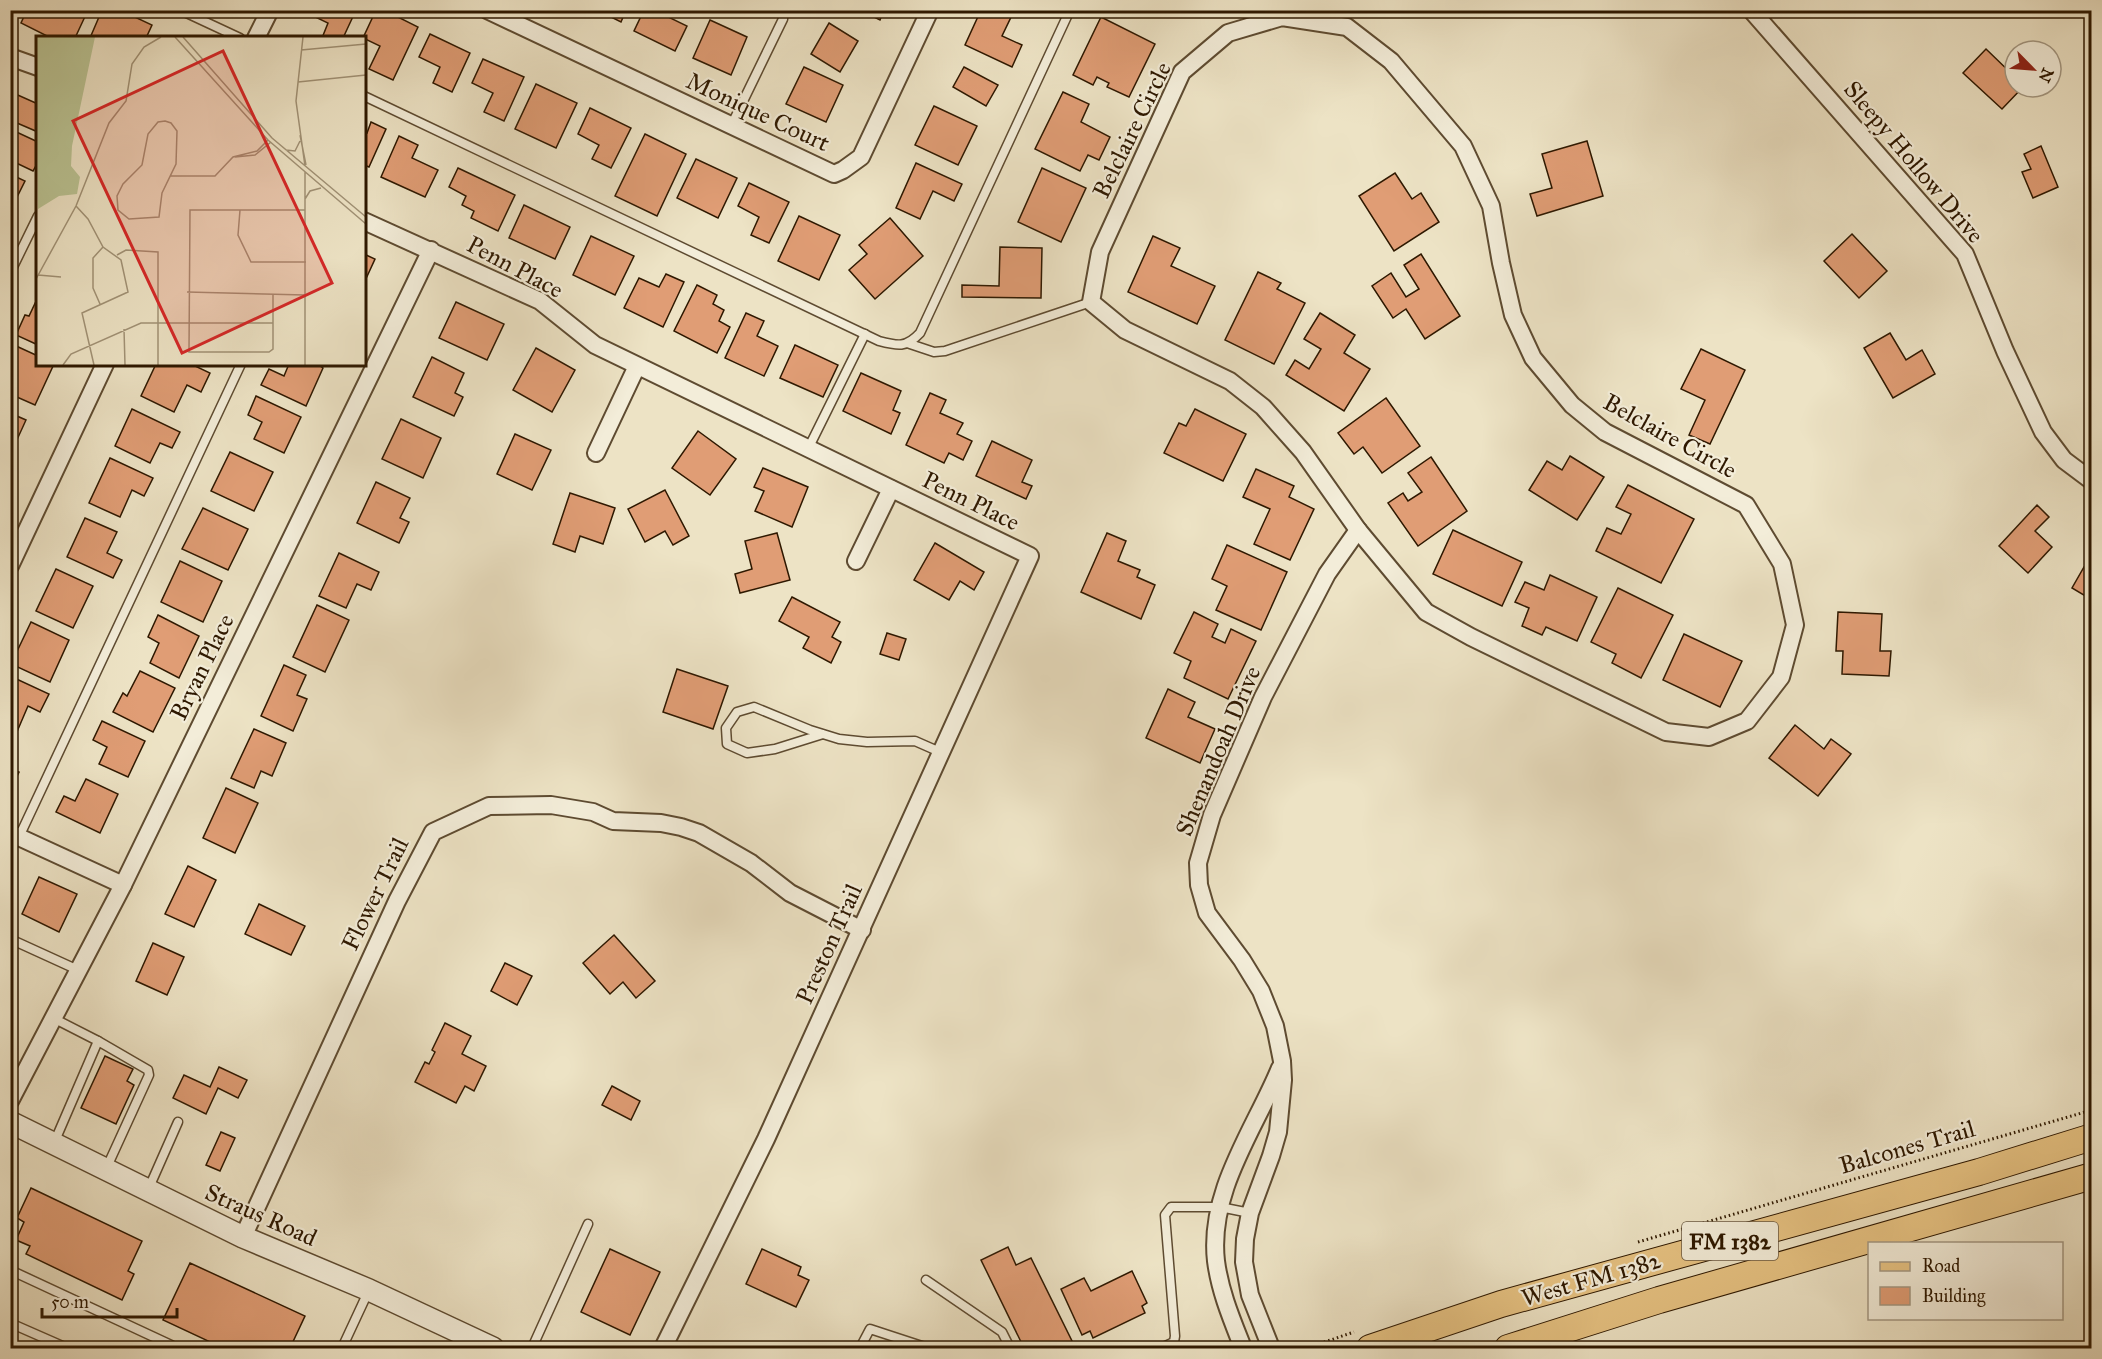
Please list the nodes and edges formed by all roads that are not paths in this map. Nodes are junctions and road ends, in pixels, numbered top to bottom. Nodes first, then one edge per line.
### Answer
1 (180, 10) edge
2 (270, 10) edge
3 (487, 10) edge
4 (784, 10) edge
5 (930, 10) edge
6 (1070, 10) edge
7 (1751, 10) edge
8 (236, 36) edge
9 (257, 36) edge
10 (10, 57) edge
11 (36, 66) edge
12 (366, 97) edge
13 (731, 126) junction
14 (36, 220) edge
15 (366, 222) edge
16 (430, 250) junction
17 (10, 273) edge
18 (1091, 302) junction
19 (865, 334) junction
20 (910, 344) junction
21 (104, 366) edge
22 (240, 366) edge
23 (637, 366) junction
24 (808, 450) junction
25 (596, 453) dead end
26 (2091, 481) edge
27 (891, 489) junction
28 (1358, 530) junction
29 (1030, 556) joint
30 (856, 561) dead end
31 (10, 566) edge
32 (823, 734) junction
33 (940, 752) junction
34 (15, 835) edge
35 (123, 885) junction
36 (862, 930) junction
37 (10, 939) edge
38 (78, 970) junction
39 (53, 1018) junction
40 (98, 1041) junction
41 (1282, 1061) junction
42 (10, 1101) edge
43 (10, 1122) edge
44 (178, 1122) dead end
45 (2091, 1137) edge
46 (54, 1144) junction
47 (106, 1170) junction
48 (2091, 1176) edge
49 (147, 1190) junction
50 (1220, 1207) junction
51 (1250, 1213) junction
52 (588, 1224) dead end
53 (243, 1237) junction
54 (10, 1270) edge
55 (926, 1280) dead end
56 (369, 1290) junction
57 (10, 1323) edge
58 (67, 1348) edge
59 (175, 1348) edge
60 (342, 1348) edge
61 (493, 1348) edge
62 (532, 1348) edge
63 (663, 1348) edge
64 (860, 1348) edge
65 (928, 1348) edge
66 (1010, 1348) edge
67 (1161, 1348) edge
68 (1243, 1348) edge
69 (1271, 1348) edge
70 (1370, 1348) edge
71 (1508, 1348) edge

1 - 8 lane
2 - 9 street
3 - 13 street, Monique Court
4 - 13 lane
5 - 13 street, Monique Court
6 - 20 lane
7 - 26 street, Sleepy Hollow Drive
10 - 11 street
12 - 19 lane
14 - 17 lane
15 - 16 street, Penn Place
16 - 23 street, Penn Place
16 - 35 street, Bryan Place
18 - 20 lane
18 - 28 street, Belclaire Circle
18 - 28 street, Belclaire Circle
19 - 20 lane
19 - 24 lane
21 - 31 street
22 - 34 lane
23 - 24 street, Penn Place
23 - 25 street
24 - 27 street, Penn Place
27 - 29 street, Penn Place
27 - 30 street, Penn Place
28 - 41 street, Shenandoah Drive
29 - 33 street, Preston Trail
32 - 32 lane
32 - 33 lane
33 - 36 street, Preston Trail
34 - 35 street
35 - 38 street, Bryan Place
36 - 53 street, Flower Trail
36 - 63 street, Preston Trail
37 - 38 lane
38 - 39 street, Bryan Place
39 - 40 lane
39 - 42 street, Bryan Place
40 - 46 lane
40 - 47 lane
41 - 50 street
41 - 51 street, Shenandoah Drive
43 - 46 street, Straus Road
44 - 49 lane
45 - 70 main road, West FM 1382 / FM 1382
46 - 47 street, Straus Road
47 - 49 street, Straus Road
48 - 71 main road, West FM 1382 / FM 1382
49 - 53 street, Straus Road
50 - 51 lane
50 - 67 lane
50 - 68 street
51 - 69 street, Shenandoah Drive
52 - 62 lane
53 - 56 street, Straus Road
54 - 59 lane
55 - 66 lane
56 - 60 lane
56 - 61 street, Straus Road
57 - 58 lane
64 - 65 lane

